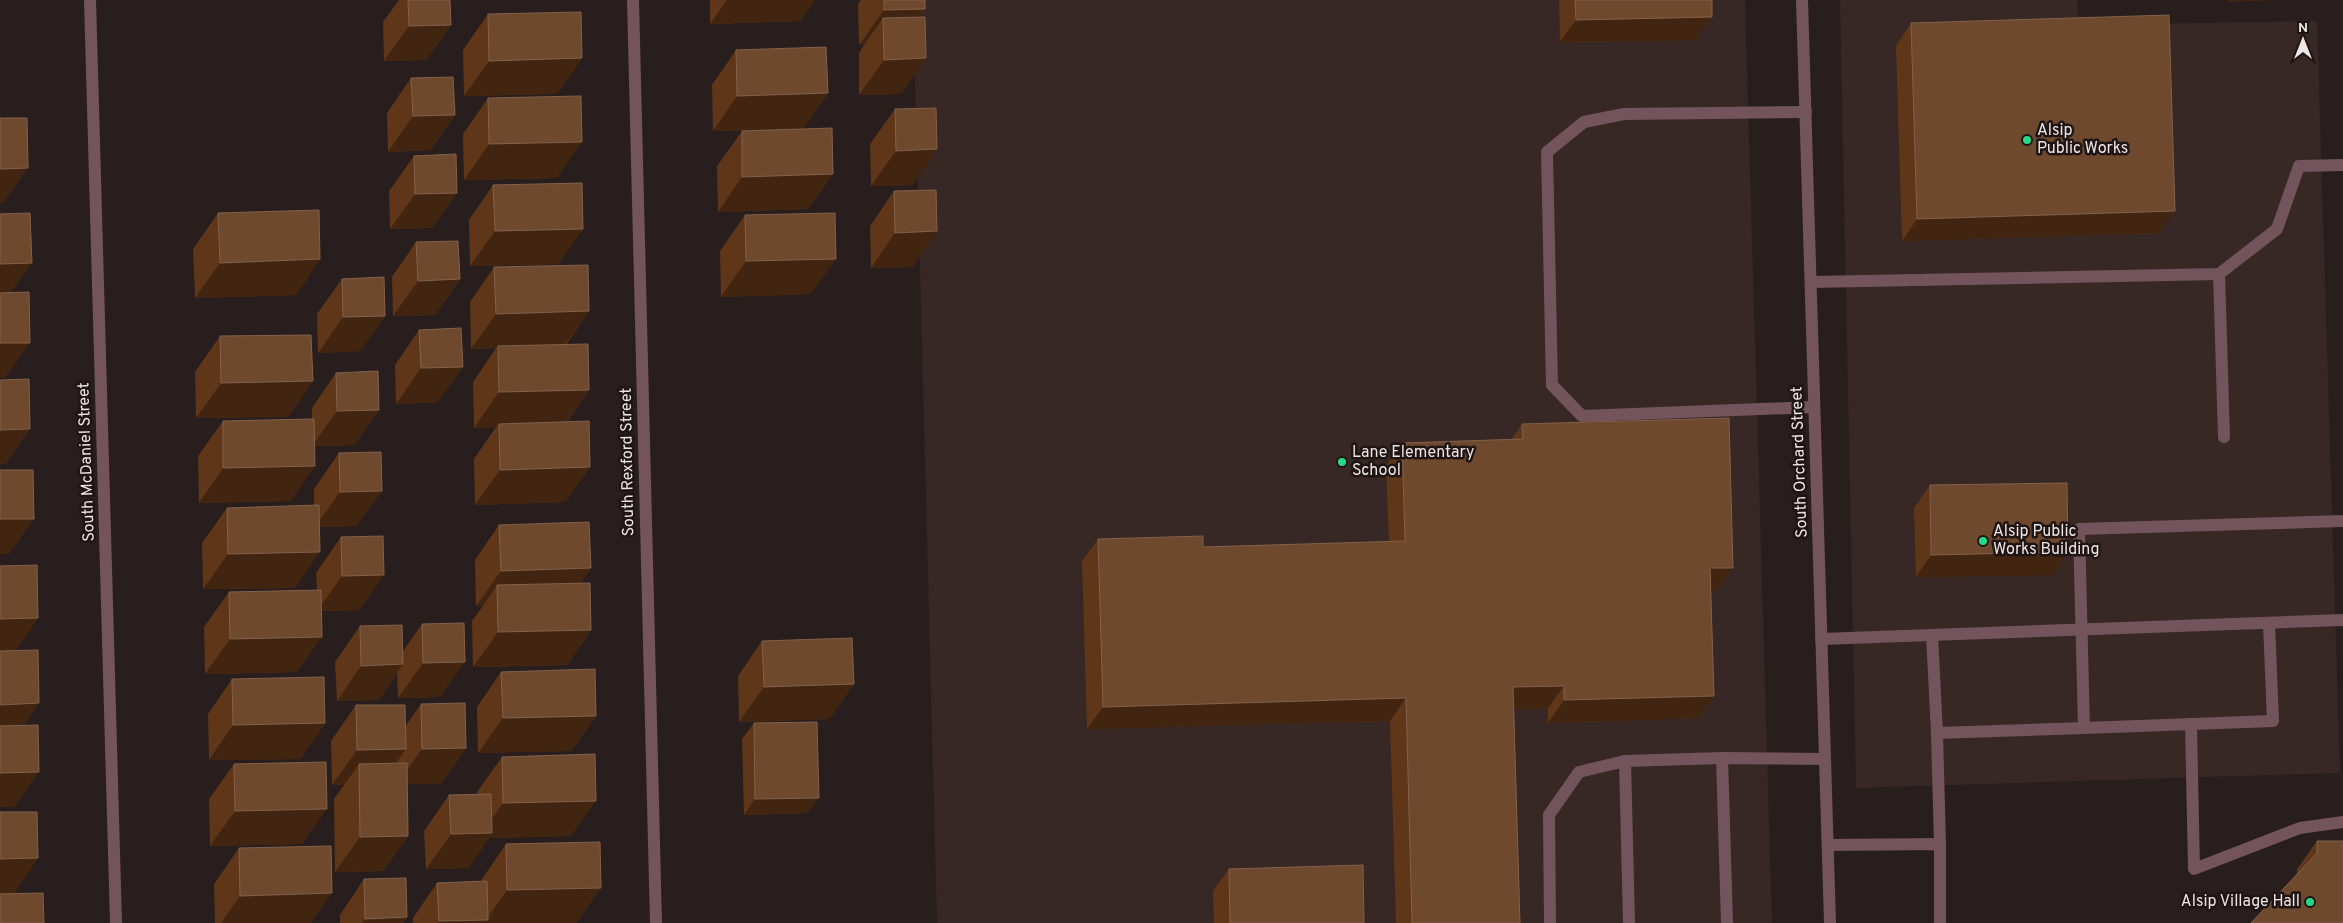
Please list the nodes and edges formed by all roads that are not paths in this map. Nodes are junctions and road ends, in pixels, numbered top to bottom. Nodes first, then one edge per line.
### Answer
1 (90, 0) edge
2 (633, 0) edge
3 (1802, 0) edge
4 (1806, 112) junction
5 (2343, 165) edge
6 (2219, 274) junction
7 (1811, 282) junction
8 (1814, 407) junction
9 (2224, 437) dead end
10 (2343, 521) edge
11 (2343, 620) edge
12 (2269, 623) junction
13 (2082, 630) junction
14 (1932, 635) junction
15 (1822, 639) junction
16 (2191, 724) junction
17 (2084, 728) junction
18 (1937, 733) junction
19 (1722, 758) junction
20 (1825, 759) junction
21 (1625, 761) junction
22 (2343, 822) edge
23 (1940, 844) junction
24 (1828, 845) junction
25 (116, 923) edge
26 (656, 923) edge
27 (1550, 923) edge
28 (1629, 923) edge
29 (1727, 923) edge
30 (1830, 923) edge
31 (1940, 923) edge

1 - 25 street, South McDaniel Street
2 - 26 street, South Rexford Street
3 - 4 street, South Orchard Street
4 - 7 street, South Orchard Street
4 - 8 street
5 - 6 street
6 - 7 street
6 - 9 street
7 - 8 street, South Orchard Street
8 - 15 street, South Orchard Street
10 - 13 street
11 - 12 street
12 - 13 street
12 - 16 street
13 - 14 street
13 - 17 street
14 - 15 street
14 - 18 street
15 - 20 street, South Orchard Street
16 - 17 street
16 - 22 street
17 - 18 street
18 - 23 street
19 - 20 street
19 - 21 street
19 - 29 street
20 - 24 street, South Orchard Street
21 - 27 street
21 - 28 street
23 - 24 street
23 - 31 street
24 - 30 street, South Orchard Street

